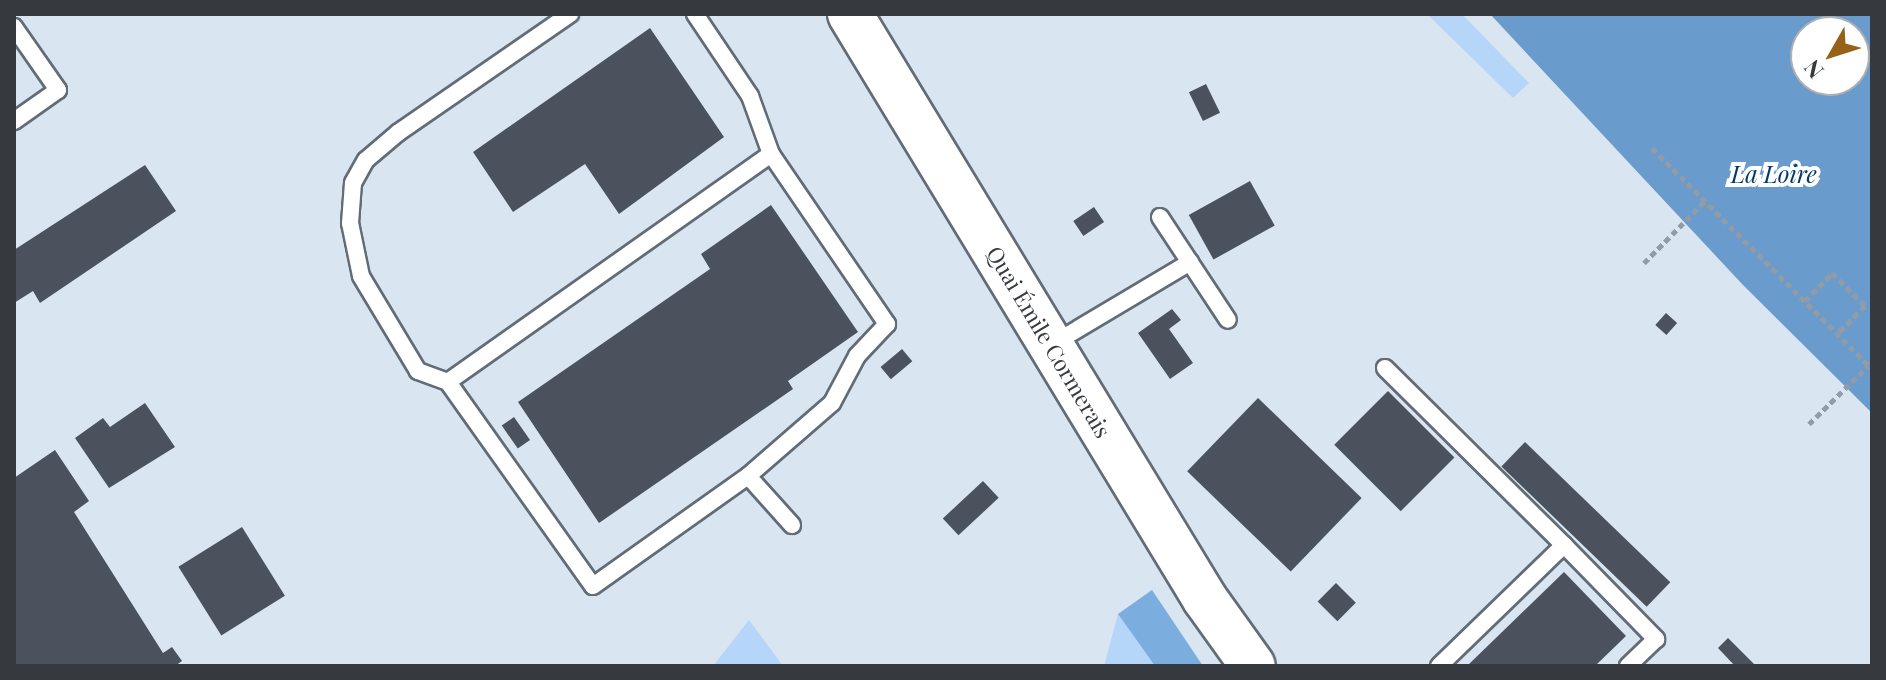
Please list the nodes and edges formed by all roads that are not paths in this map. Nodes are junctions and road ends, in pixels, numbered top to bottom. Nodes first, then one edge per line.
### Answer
1 (570, 14) edge
2 (695, 14) edge
3 (850, 14) edge
4 (14, 27) edge
5 (14, 121) edge
6 (771, 154) junction
7 (1160, 217) dead end
8 (1190, 262) junction
9 (1228, 320) dead end
10 (1051, 345) junction
11 (1385, 368) dead end
12 (448, 382) junction
13 (748, 476) junction
14 (792, 525) dead end
15 (1564, 545) junction
16 (1253, 666) edge
17 (1439, 666) edge
18 (1628, 666) edge

1 - 12 lane
2 - 6 lane
3 - 10 main road, Quai Émile Cormerais
4 - 5 lane
6 - 12 lane
6 - 13 lane
7 - 8 lane
8 - 9 lane
8 - 10 lane
10 - 16 main road, Quai Émile Cormerais
11 - 15 lane
12 - 13 lane
13 - 14 lane
15 - 17 lane
15 - 18 lane

